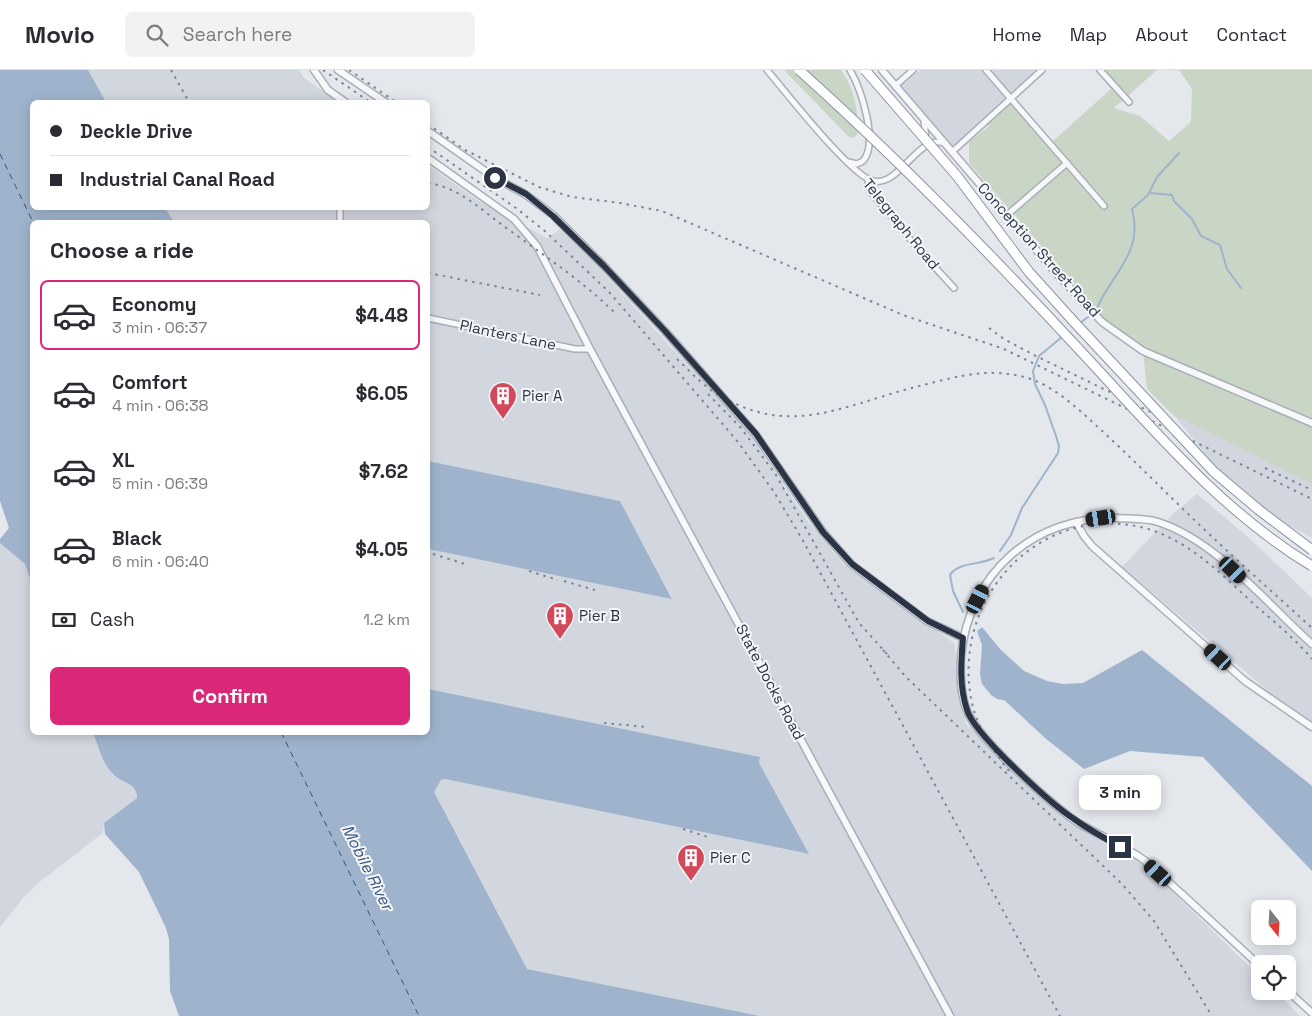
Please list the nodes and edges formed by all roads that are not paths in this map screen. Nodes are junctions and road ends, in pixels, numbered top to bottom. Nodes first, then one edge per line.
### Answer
1 (314, 70) edge
2 (338, 70) edge
3 (767, 70) edge
4 (798, 70) edge
5 (850, 70) edge
6 (865, 70) edge
7 (882, 70) edge
8 (913, 70) edge
9 (986, 70) edge
10 (1042, 70) edge
11 (1100, 70) edge
12 (895, 86) junction
13 (1010, 98) junction
14 (342, 100) edge
15 (382, 100) edge
16 (1129, 102) dead end
17 (921, 115) junction
18 (430, 132) edge
19 (946, 144) junction
20 (922, 149) junction
21 (952, 152) junction
22 (430, 159) edge
23 (845, 161) junction
24 (1067, 163) junction
25 (868, 180) junction
26 (1104, 206) dead end
27 (1007, 214) junction
28 (954, 288) dead end
29 (430, 318) edge
30 (590, 349) junction
31 (1312, 423) edge
32 (1076, 522) junction
33 (1312, 550) edge
34 (1312, 566) edge
35 (963, 638) junction
36 (1312, 644) edge
37 (1312, 727) edge
38 (1251, 958) edge
39 (1296, 998) edge
40 (1312, 1013) edge
41 (950, 1016) edge

1 - 14 street
2 - 15 street
3 - 23 street, Telegraph Road
4 - 34 highway, bridge
5 - 23 street
6 - 33 highway, bridge
7 - 12 street, Conception Street Road
8 - 12 street
9 - 13 street
10 - 13 street
11 - 16 street
12 - 17 street, Conception Street Road
13 - 21 street
13 - 24 street
17 - 19 street, Conception Street Road
17 - 20 street
18 - 35 street
19 - 20 street
19 - 21 street, Conception Street Road
20 - 25 street
21 - 27 street, Conception Street Road
22 - 30 street, State Docks Road
23 - 25 street, Telegraph Road
24 - 26 street
24 - 27 street
25 - 28 street, Telegraph Road
27 - 31 street, Conception Street Road
29 - 30 street, Planters Lane
30 - 41 street, State Docks Road
32 - 35 street
32 - 36 street
32 - 37 street
35 - 38 street
39 - 40 street

